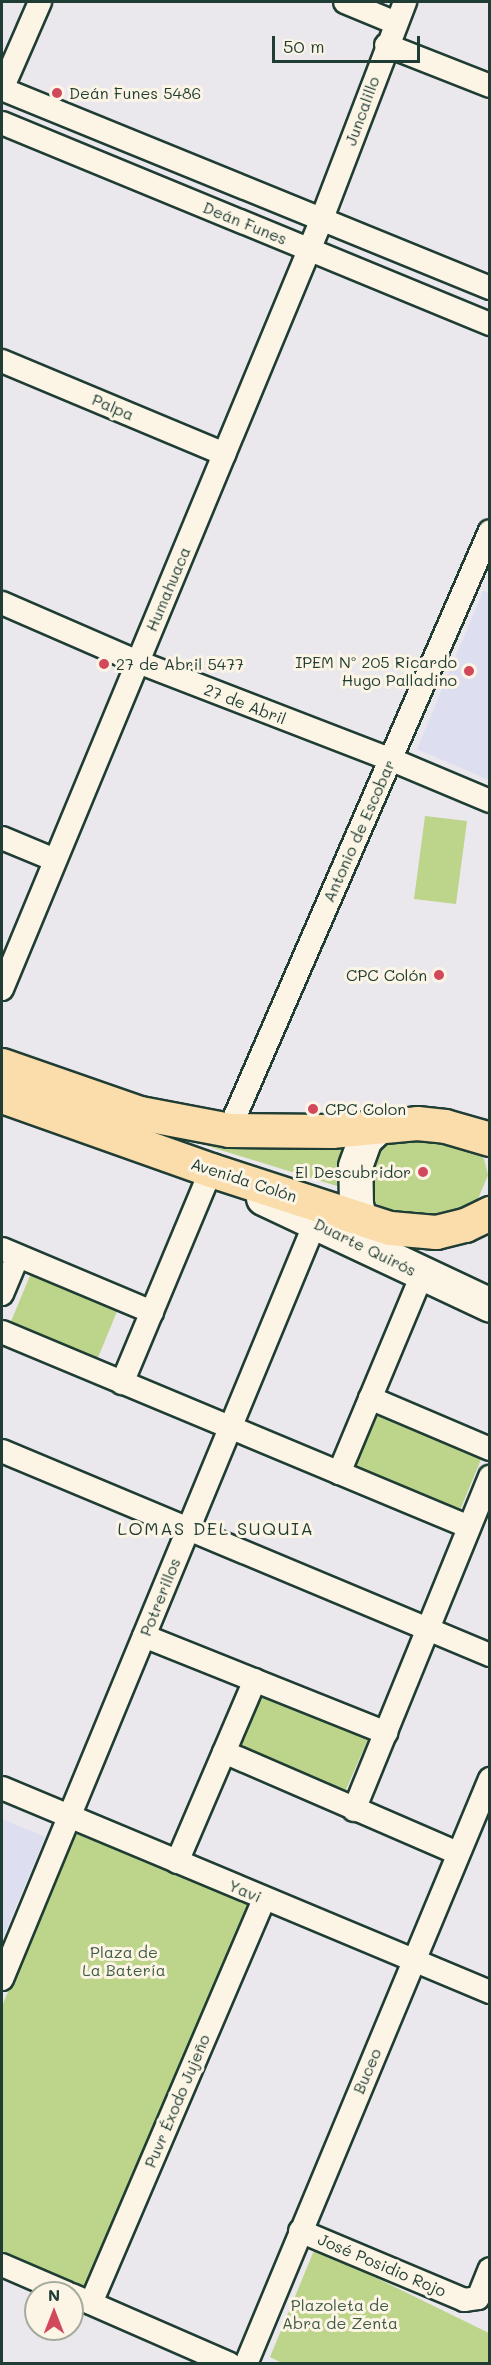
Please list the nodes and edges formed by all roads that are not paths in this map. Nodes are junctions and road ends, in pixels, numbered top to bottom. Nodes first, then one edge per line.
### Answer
1 (40, 2) edge
2 (345, 2) edge
3 (405, 2) edge
4 (396, 23) junction
5 (386, 45) junction
6 (489, 86) edge
7 (2, 89) edge
8 (2, 123) edge
9 (321, 221) junction
10 (309, 250) junction
11 (489, 288) edge
12 (489, 324) edge
13 (2, 361) edge
14 (224, 454) junction
15 (489, 531) edge
16 (2, 603) edge
17 (138, 662) junction
18 (390, 759) junction
19 (489, 801) edge
20 (2, 838) edge
21 (55, 860) junction
22 (2, 989) edge
23 (2, 1065) edge
24 (2, 1096) edge
25 (379, 1126) junction
26 (229, 1130) junction
27 (489, 1139) edge
28 (211, 1170) junction
29 (489, 1213) edge
30 (359, 1218) junction
31 (315, 1223) junction
32 (369, 1249) junction
33 (10, 1252) edge
34 (422, 1275) junction
35 (2, 1294) edge
36 (489, 1305) edge
37 (152, 1312) junction
38 (2, 1332) edge
39 (122, 1383) junction
40 (370, 1398) junction
41 (231, 1428) junction
42 (489, 1449) edge
43 (2, 1451) edge
44 (339, 1473) junction
45 (489, 1478) edge
46 (469, 1527) junction
47 (188, 1529) junction
48 (428, 1629) junction
49 (144, 1636) junction
50 (489, 1655) edge
51 (255, 1680) junction
52 (386, 1733) junction
53 (224, 1752) junction
54 (489, 1779) edge
55 (2, 1788) edge
56 (354, 1810) junction
57 (70, 1816) junction
58 (457, 1853) junction
59 (177, 1862) junction
60 (264, 1899) junction
61 (413, 1960) junction
62 (2, 1979) edge
63 (489, 1992) edge
64 (300, 2231) junction
65 (2, 2265) edge
66 (489, 2269) edge
67 (39, 2281) edge
68 (84, 2295) edge
69 (84, 2300) edge
70 (230, 2364) edge
71 (246, 2364) edge

1 - 7 street
2 - 4 street
3 - 4 street, Juncalillo
4 - 5 street, Juncalillo
5 - 6 street
5 - 9 street, Juncalillo
7 - 9 street, Deán Funes
8 - 10 street, Deán Funes
9 - 10 street, Humahuaca
9 - 11 street, Deán Funes
10 - 12 street, Deán Funes
10 - 14 street, Humahuaca
13 - 14 street, Palpa
14 - 17 street, Humahuaca
15 - 18 street, Antonio de Escobar
16 - 17 street, 27 de Abril
17 - 18 street, 27 de Abril
17 - 21 street, Humahuaca
18 - 19 street, 27 de Abril
18 - 26 street, Antonio de Escobar
20 - 21 street
21 - 22 street, Humahuaca
23 - 26 main road
24 - 28 main road, Avenida Colón
25 - 26 main road
25 - 27 main road
25 - 30 main road
28 - 30 main road, Avenida Colón
28 - 31 main road, Duarte Quirós
28 - 37 street
29 - 30 main road, Avenida Colón
30 - 31 street
30 - 32 main road
31 - 32 main road, Duarte Quirós
31 - 41 street, Potrerillos
32 - 34 main road, Duarte Quirós
33 - 35 street
33 - 37 street
34 - 36 main road, Duarte Quirós
34 - 40 street
37 - 39 street
38 - 39 street
39 - 41 street
40 - 42 street
40 - 44 street
41 - 44 street
41 - 47 street, Potrerillos
43 - 47 street
44 - 46 street
45 - 46 street
46 - 48 street
47 - 48 street
47 - 49 street, Potrerillos
48 - 50 street
48 - 52 street
49 - 51 street
49 - 57 street, Potrerillos
51 - 52 street
51 - 53 street
52 - 56 street
53 - 56 street
53 - 59 street
54 - 58 street, Buceo
55 - 57 street, Yavi
56 - 58 street
57 - 59 street, Yavi
57 - 62 street, Potrerillos
58 - 61 street, Buceo
59 - 60 street, Yavi
60 - 61 street, Yavi
60 - 68 street, Puvr Éxodo Jujeño
61 - 63 street, Yavi
61 - 64 street, Buceo
64 - 66 street, José Posidio Rojo
64 - 71 street, Buceo
65 - 67 street
69 - 70 street

